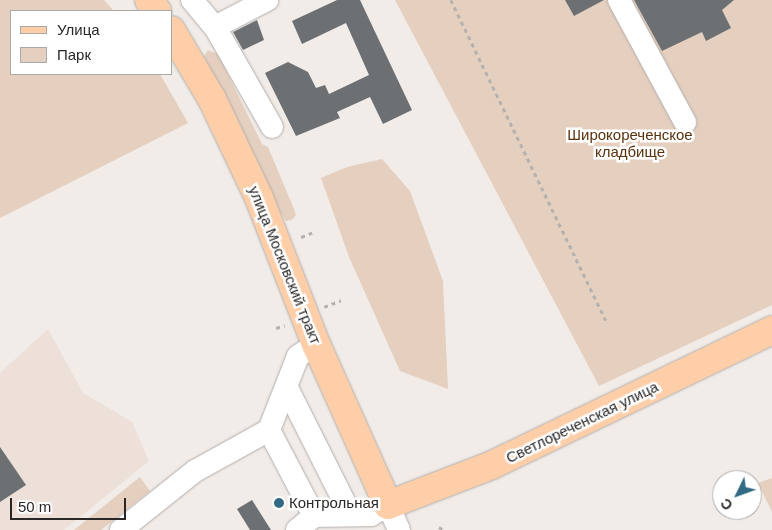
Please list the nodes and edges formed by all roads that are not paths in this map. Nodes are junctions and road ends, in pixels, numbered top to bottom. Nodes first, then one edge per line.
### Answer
1 (149, 0) edge
2 (192, 0) edge
3 (267, 0) edge
4 (620, 0) edge
5 (157, 10) edge
6 (215, 27) junction
7 (172, 32) edge
8 (685, 122) dead end
9 (272, 127) dead end
10 (772, 330) edge
11 (307, 350) junction
12 (287, 388) junction
13 (269, 430) junction
14 (388, 505) junction
15 (350, 513) junction
16 (305, 523) edge
17 (121, 530) edge
18 (399, 530) edge

1 - 5 main road
2 - 6 street
3 - 6 street
4 - 8 street
6 - 9 street
7 - 11 main road, улица Московский тракт
10 - 14 main road, Светлореченская улица
11 - 12 street
11 - 14 main road, улица Московский тракт
12 - 13 street
12 - 15 street
13 - 16 street
13 - 17 street
14 - 15 street
14 - 18 street
15 - 16 street

